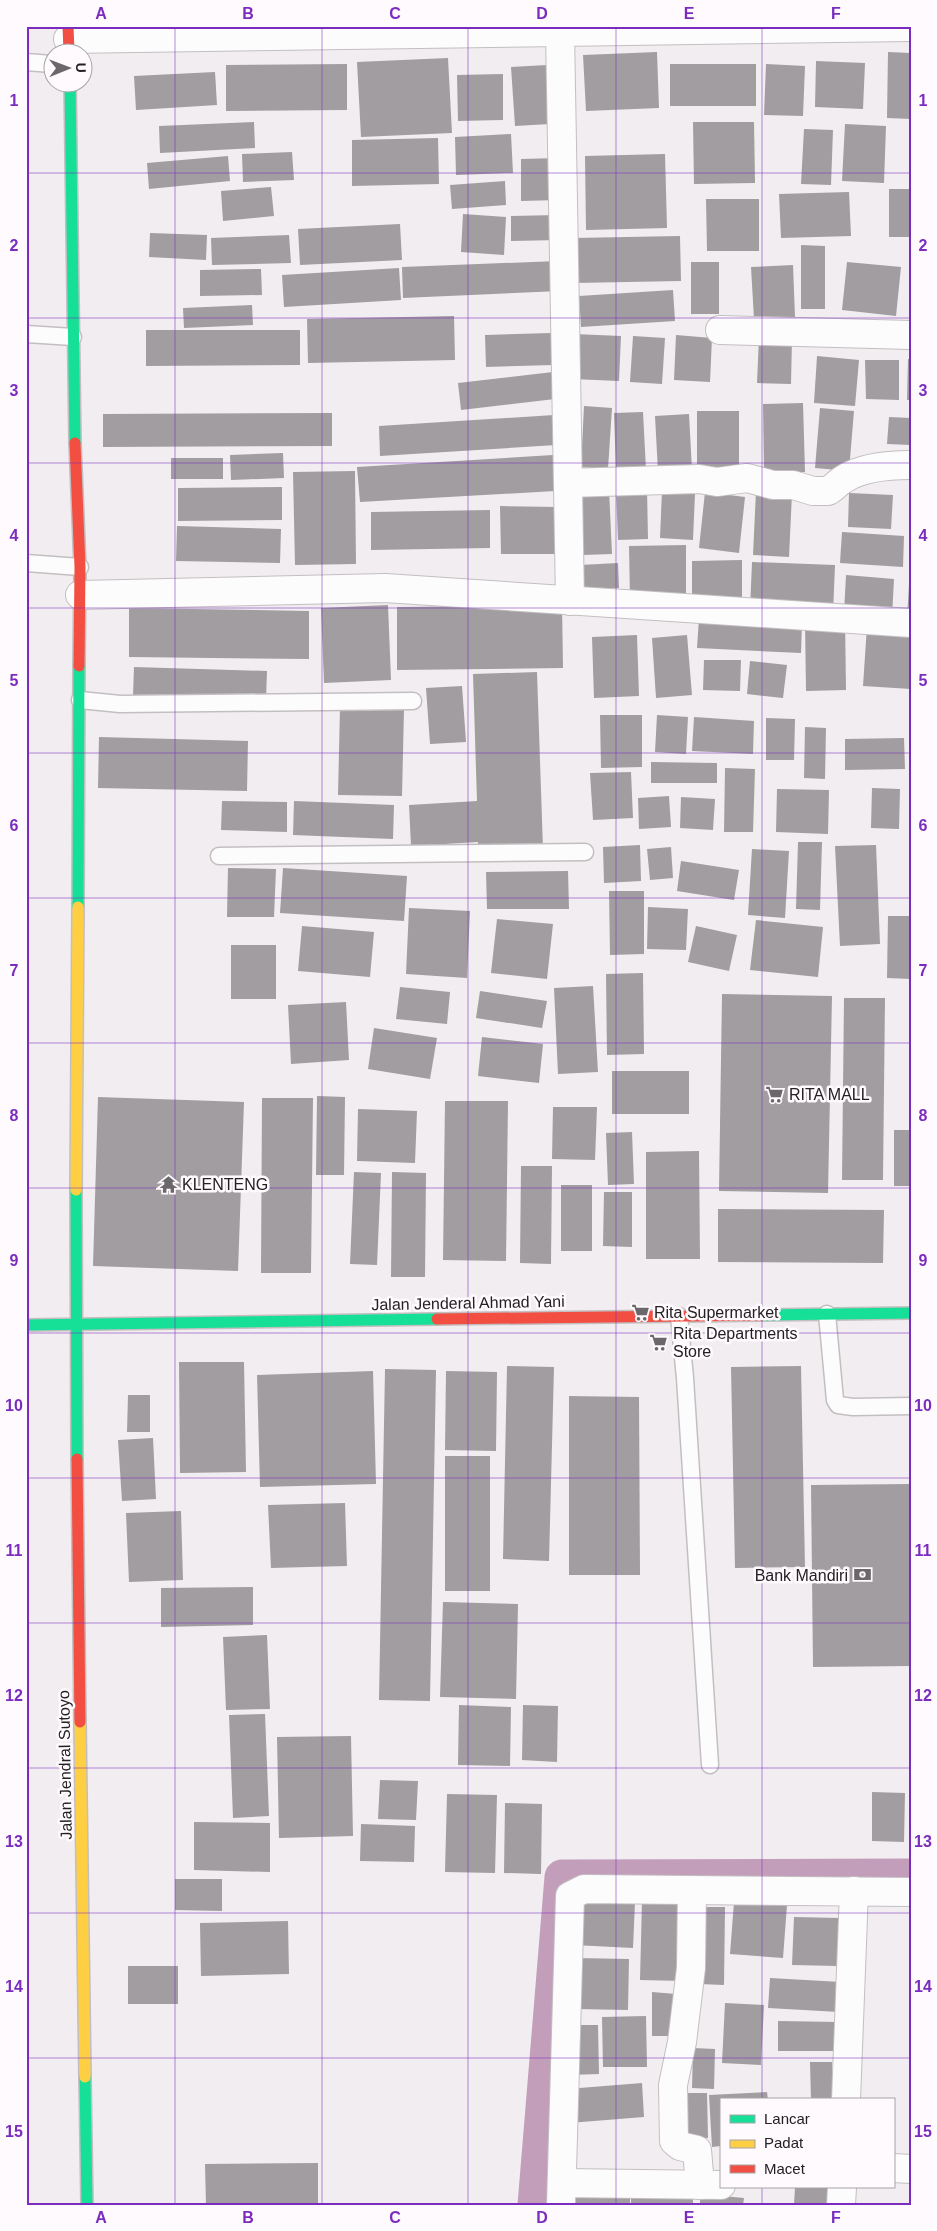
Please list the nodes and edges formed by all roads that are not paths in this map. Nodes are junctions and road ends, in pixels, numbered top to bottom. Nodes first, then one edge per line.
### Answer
1 (911, 27) edge
2 (560, 31) junction
3 (68, 39) edge
4 (26, 62) edge
5 (42, 63) edge
6 (70, 92) edge
7 (720, 330) dead end
8 (26, 334) edge
9 (911, 335) edge
10 (72, 337) junction
11 (911, 465) edge
12 (568, 483) junction
13 (26, 564) edge
14 (80, 567) junction
15 (80, 596) junction
16 (570, 601) junction
17 (911, 623) edge
18 (80, 700) junction
19 (413, 701) dead end
20 (585, 852) dead end
21 (219, 856) dead end
22 (911, 1313) edge
23 (827, 1314) junction
24 (679, 1316) junction
25 (26, 1325) edge
26 (75, 1325) junction
27 (911, 1406) edge
28 (710, 1765) dead end
29 (692, 1890) junction
30 (854, 1891) junction
31 (911, 1892) edge
32 (846, 2098) edge
33 (894, 2168) edge
34 (911, 2169) edge
35 (710, 2185) edge
36 (842, 2188) edge
37 (562, 2194) edge
38 (87, 2205) edge
39 (841, 2205) edge

1 - 2 street
2 - 3 street
2 - 12 street
4 - 5 lane
6 - 10 street, Jalan Jendral Sutoyo
7 - 9 street
8 - 10 lane
10 - 14 street, Jalan Jendral Sutoyo
11 - 12 street
12 - 16 street
13 - 14 lane
14 - 15 street, Jalan Jendral Sutoyo
15 - 16 street
15 - 18 street, Jalan Jendral Sutoyo
16 - 17 street
18 - 19 lane
18 - 26 street, Jalan Jendral Sutoyo
20 - 21 lane
22 - 23 street, Jalan Jenderal Ahmad Yani
23 - 24 street, Jalan Jenderal Ahmad Yani
23 - 27 lane
24 - 26 street, Jalan Jenderal Ahmad Yani
24 - 28 lane
25 - 26 street, Jalan Jenderal Ahmad Yani
26 - 38 street, Jalan Jendral Sutoyo
29 - 30 street
29 - 35 street
29 - 37 street
30 - 31 street
30 - 32 street
33 - 34 street
35 - 37 street
36 - 39 street

